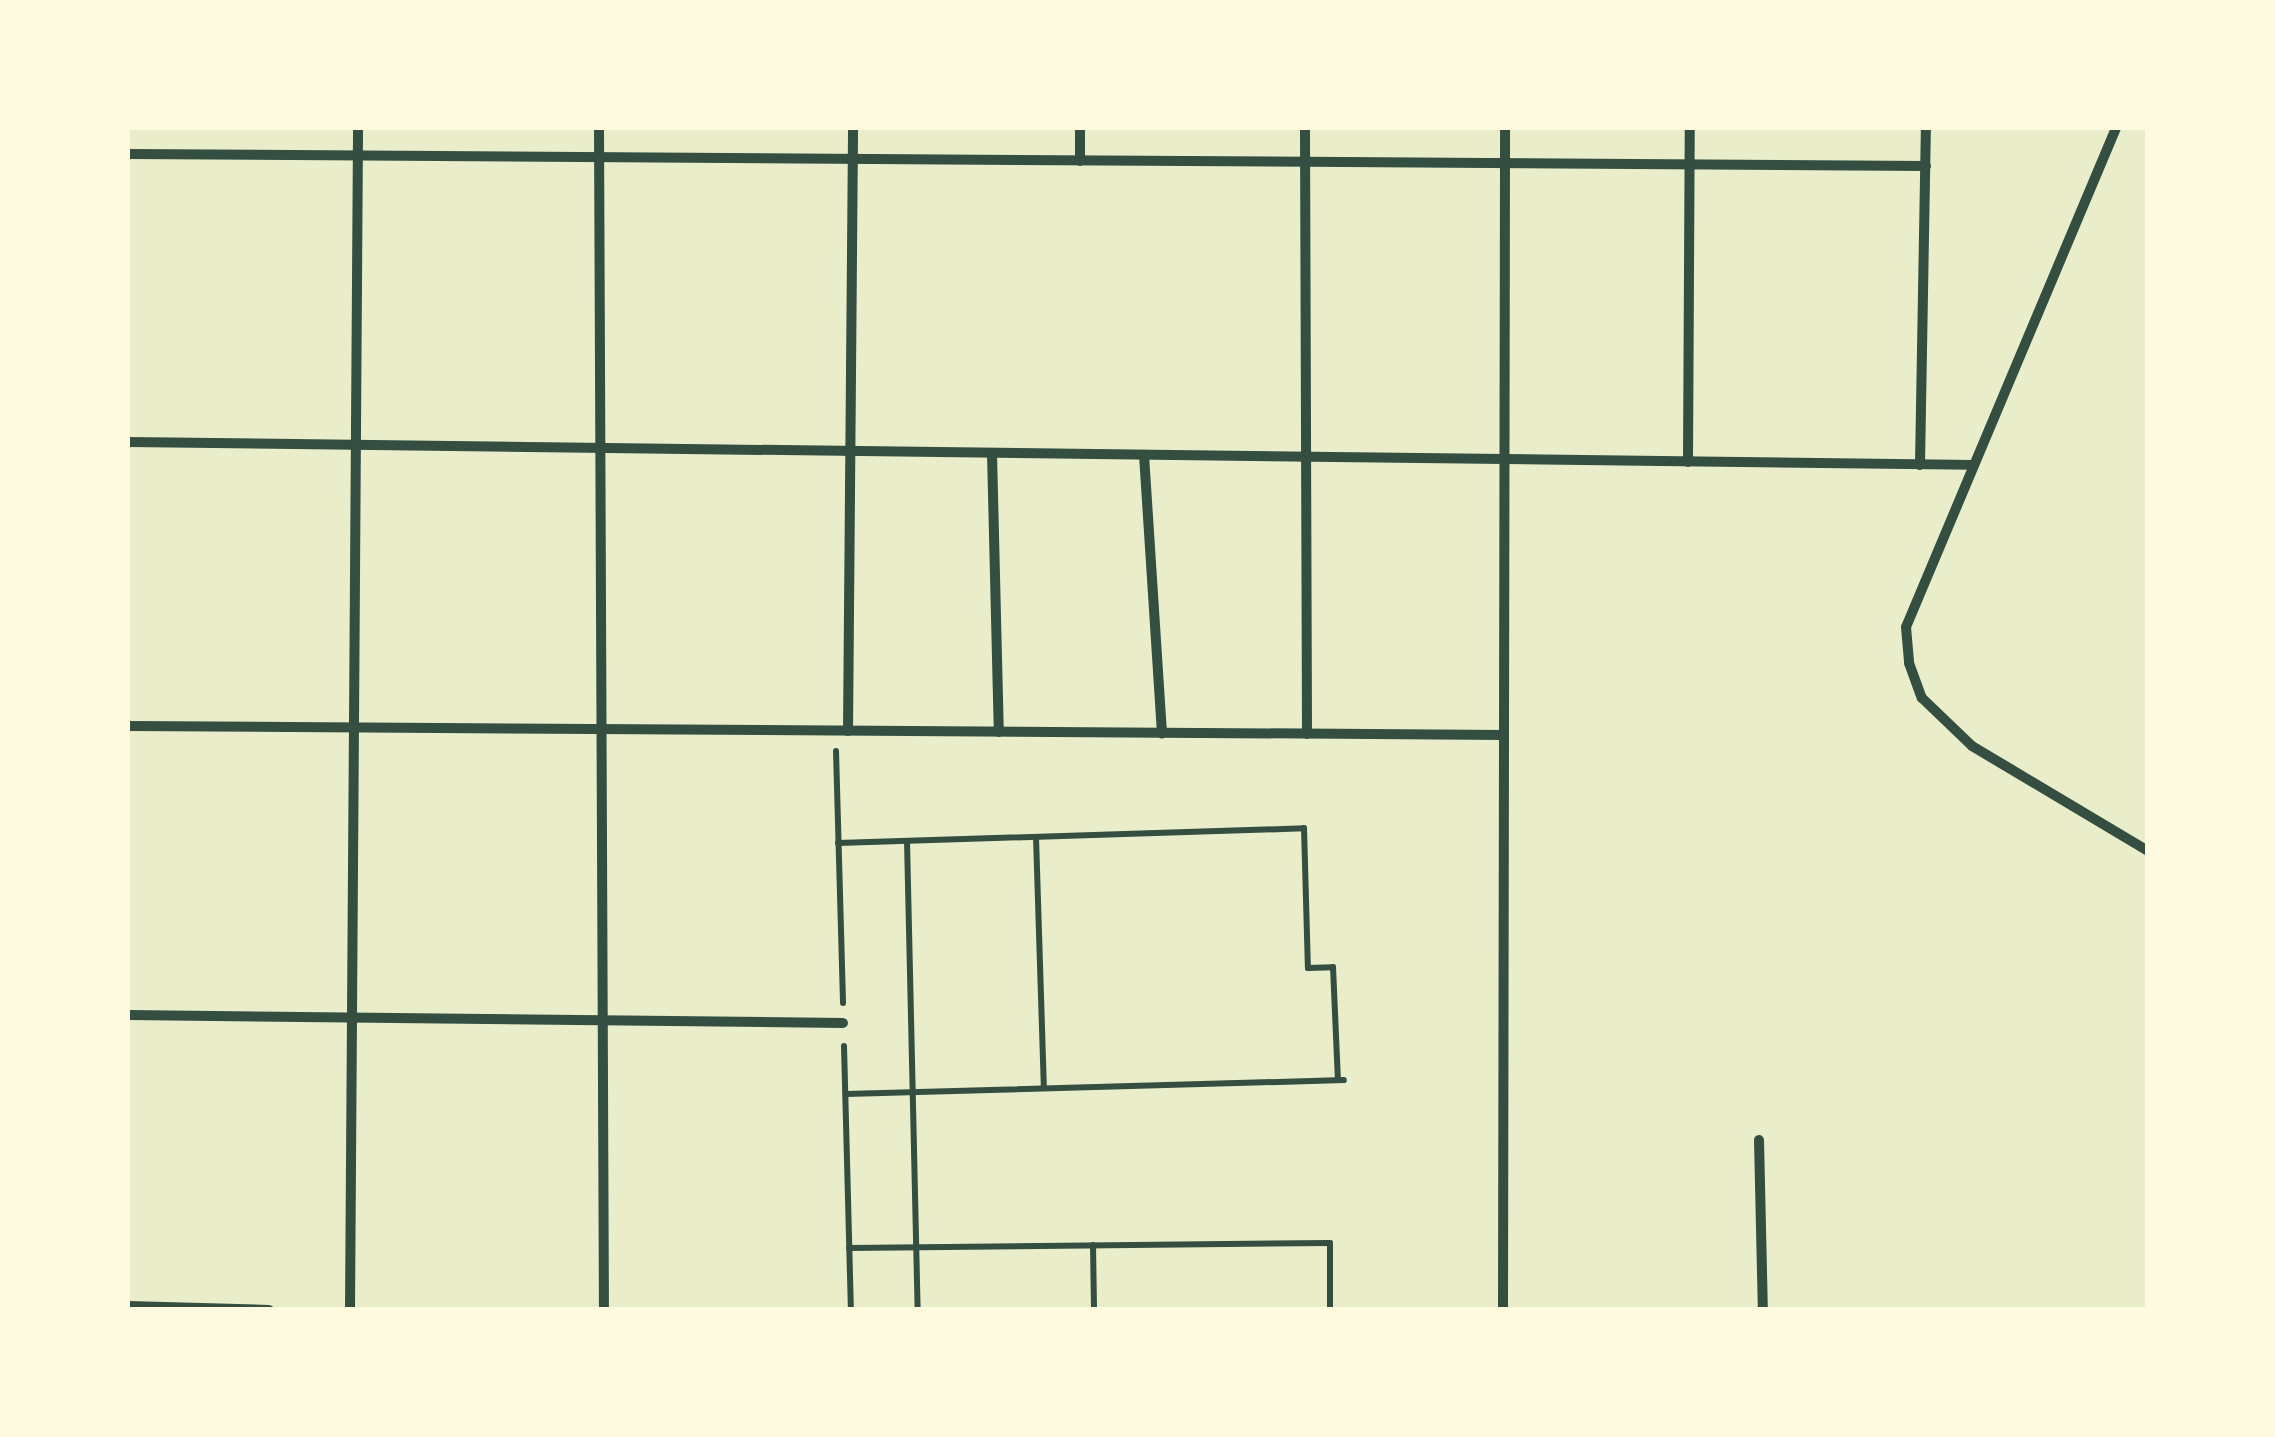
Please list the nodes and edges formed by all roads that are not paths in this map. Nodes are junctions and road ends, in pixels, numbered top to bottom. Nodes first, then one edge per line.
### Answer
1 (358, 128) edge
2 (599, 128) edge
3 (853, 128) edge
4 (1080, 128) edge
5 (1305, 128) edge
6 (1505, 128) edge
7 (1690, 128) edge
8 (1926, 128) edge
9 (2116, 128) edge
10 (128, 154) edge
11 (358, 156) junction
12 (599, 158) junction
13 (853, 159) junction
14 (1080, 161) junction
15 (1305, 162) junction
16 (1505, 164) junction
17 (1690, 165) junction
18 (1926, 166) junction
19 (128, 442) edge
20 (356, 445) junction
21 (600, 448) junction
22 (850, 451) junction
23 (992, 453) junction
24 (1144, 454) junction
25 (1306, 457) junction
26 (1504, 459) junction
27 (1688, 462) junction
28 (1920, 464) junction
29 (1974, 465) junction
30 (128, 726) edge
31 (354, 728) junction
32 (601, 729) junction
33 (848, 731) junction
34 (999, 732) junction
35 (1162, 733) junction
36 (1307, 734) junction
37 (1504, 735) junction
38 (2148, 850) edge
39 (128, 1015) edge
40 (352, 1018) junction
41 (602, 1020) junction
42 (843, 1023) dead end
43 (1758, 1140) dead end
44 (128, 1306) edge
45 (269, 1310) edge
46 (350, 1310) edge
47 (604, 1310) edge
48 (1503, 1310) edge
49 (1763, 1310) edge

1 - 11 street
2 - 12 street
3 - 13 street
4 - 14 street
5 - 15 street
6 - 16 street
7 - 17 street
8 - 18 street
9 - 29 street
10 - 11 street
11 - 12 street
11 - 20 street
12 - 13 street
12 - 21 street
13 - 14 street
13 - 22 street
14 - 15 street
15 - 16 street
15 - 25 street
16 - 17 street
16 - 26 street
17 - 18 street
17 - 27 street
18 - 28 street
19 - 20 street
20 - 21 street
20 - 31 street
21 - 22 street
21 - 32 street
22 - 23 street
22 - 33 street
23 - 24 street
23 - 34 street
24 - 25 street
24 - 35 street
25 - 26 street
25 - 36 street
26 - 27 street
26 - 37 street
27 - 28 street
28 - 29 street
29 - 38 street
30 - 31 street
31 - 32 street
31 - 40 street
32 - 33 street
32 - 41 street
33 - 34 street
34 - 35 street
35 - 36 street
36 - 37 street
37 - 48 street
39 - 40 street
40 - 41 street
40 - 46 street
41 - 42 street
41 - 47 street
43 - 49 street
44 - 45 street

